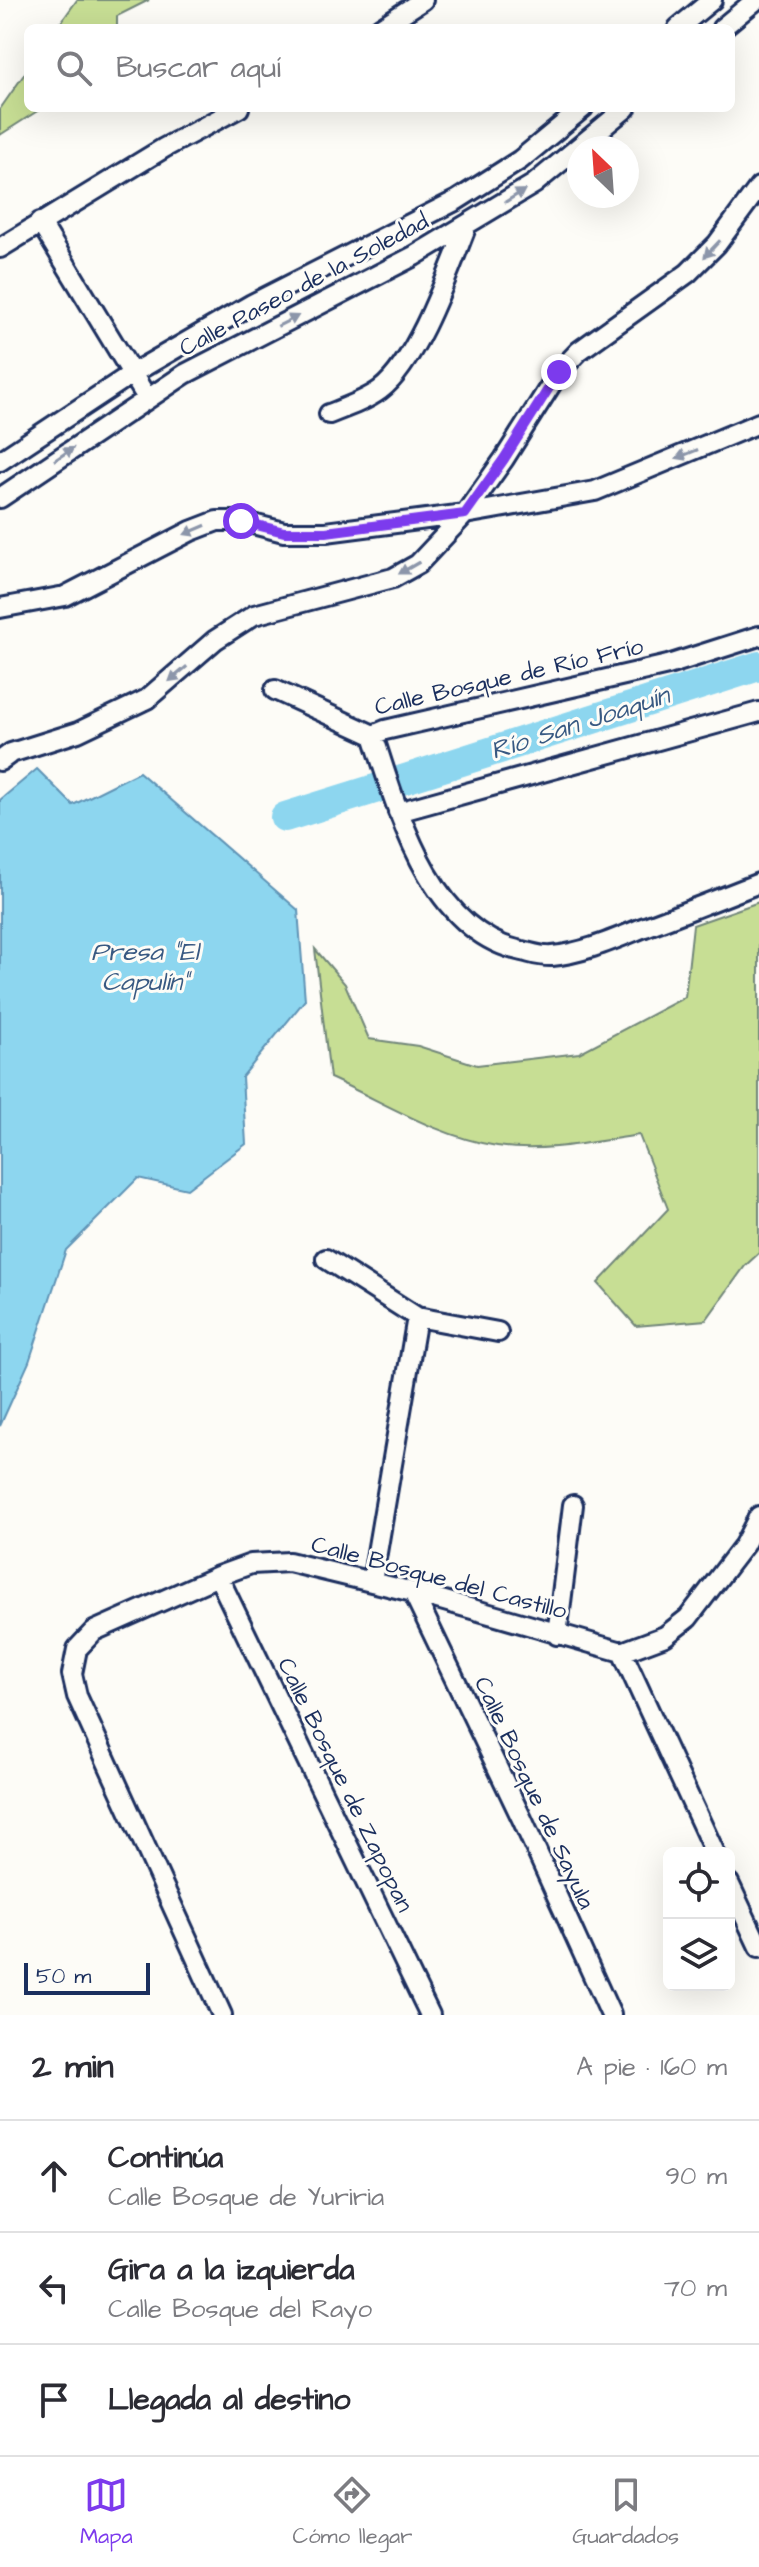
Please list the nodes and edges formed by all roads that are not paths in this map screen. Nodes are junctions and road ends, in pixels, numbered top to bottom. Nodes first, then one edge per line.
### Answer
1 (423, 0) edge
2 (712, 0) edge
3 (756, 0) edge
4 (386, 24) edge
5 (683, 24) edge
6 (727, 24) edge
7 (232, 112) edge
8 (578, 112) edge
9 (621, 112) edge
10 (759, 187) edge
11 (40, 222) junction
12 (467, 225) junction
13 (0, 248) edge
14 (133, 373) junction
15 (147, 398) junction
16 (329, 414) dead end
17 (759, 423) edge
18 (0, 461) edge
19 (0, 498) edge
20 (465, 514) junction
21 (0, 608) edge
22 (759, 636) edge
23 (275, 690) dead end
24 (759, 712) edge
25 (373, 735) junction
26 (0, 761) edge
27 (398, 812) junction
28 (759, 883) edge
29 (326, 1259) dead end
30 (417, 1317) junction
31 (498, 1332) dead end
32 (573, 1505) dead end
33 (759, 1516) edge
34 (744, 1545) junction
35 (759, 1558) edge
36 (218, 1576) junction
37 (372, 1582) junction
38 (413, 1592) junction
39 (557, 1635) junction
40 (622, 1652) junction
41 (712, 1847) edge
42 (735, 1896) edge
43 (759, 1947) edge
44 (222, 2015) edge
45 (430, 2015) edge
46 (611, 2015) edge

1 - 4 street
2 - 5 street
3 - 6 street
7 - 11 street
8 - 14 street, Calle Paseo de la Soledad
12 -> 9 street, Calle Paseo de la Soledad
10 -> 20 street
11 - 13 street
11 - 14 street
15 -> 12 street, Calle Paseo de la Soledad
12 - 16 street
14 - 15 street
14 - 18 street, Calle Paseo de la Soledad
19 -> 15 street, Calle Paseo de la Soledad
17 -> 20 street
20 -> 21 street
20 -> 26 street
22 - 25 street, Calle Bosque de Río Frío
23 - 25 street, Calle Bosque de Río Frío
24 - 27 street
25 - 27 street
27 - 28 street
29 - 30 street
30 - 31 street
30 - 37 street
32 - 39 street
33 - 34 street
34 - 35 street
34 - 40 street
36 - 37 street, Calle Bosque del Castillo
36 - 44 street, Calle Bosque del Castillo
36 - 45 street, Calle Bosque de Zapopan
37 - 38 street, Calle Bosque del Castillo
38 - 39 street, Calle Bosque del Castillo
38 - 46 street, Calle Bosque de Sayula
39 - 40 street, Calle Bosque del Castillo
40 - 41 street
42 - 43 street

